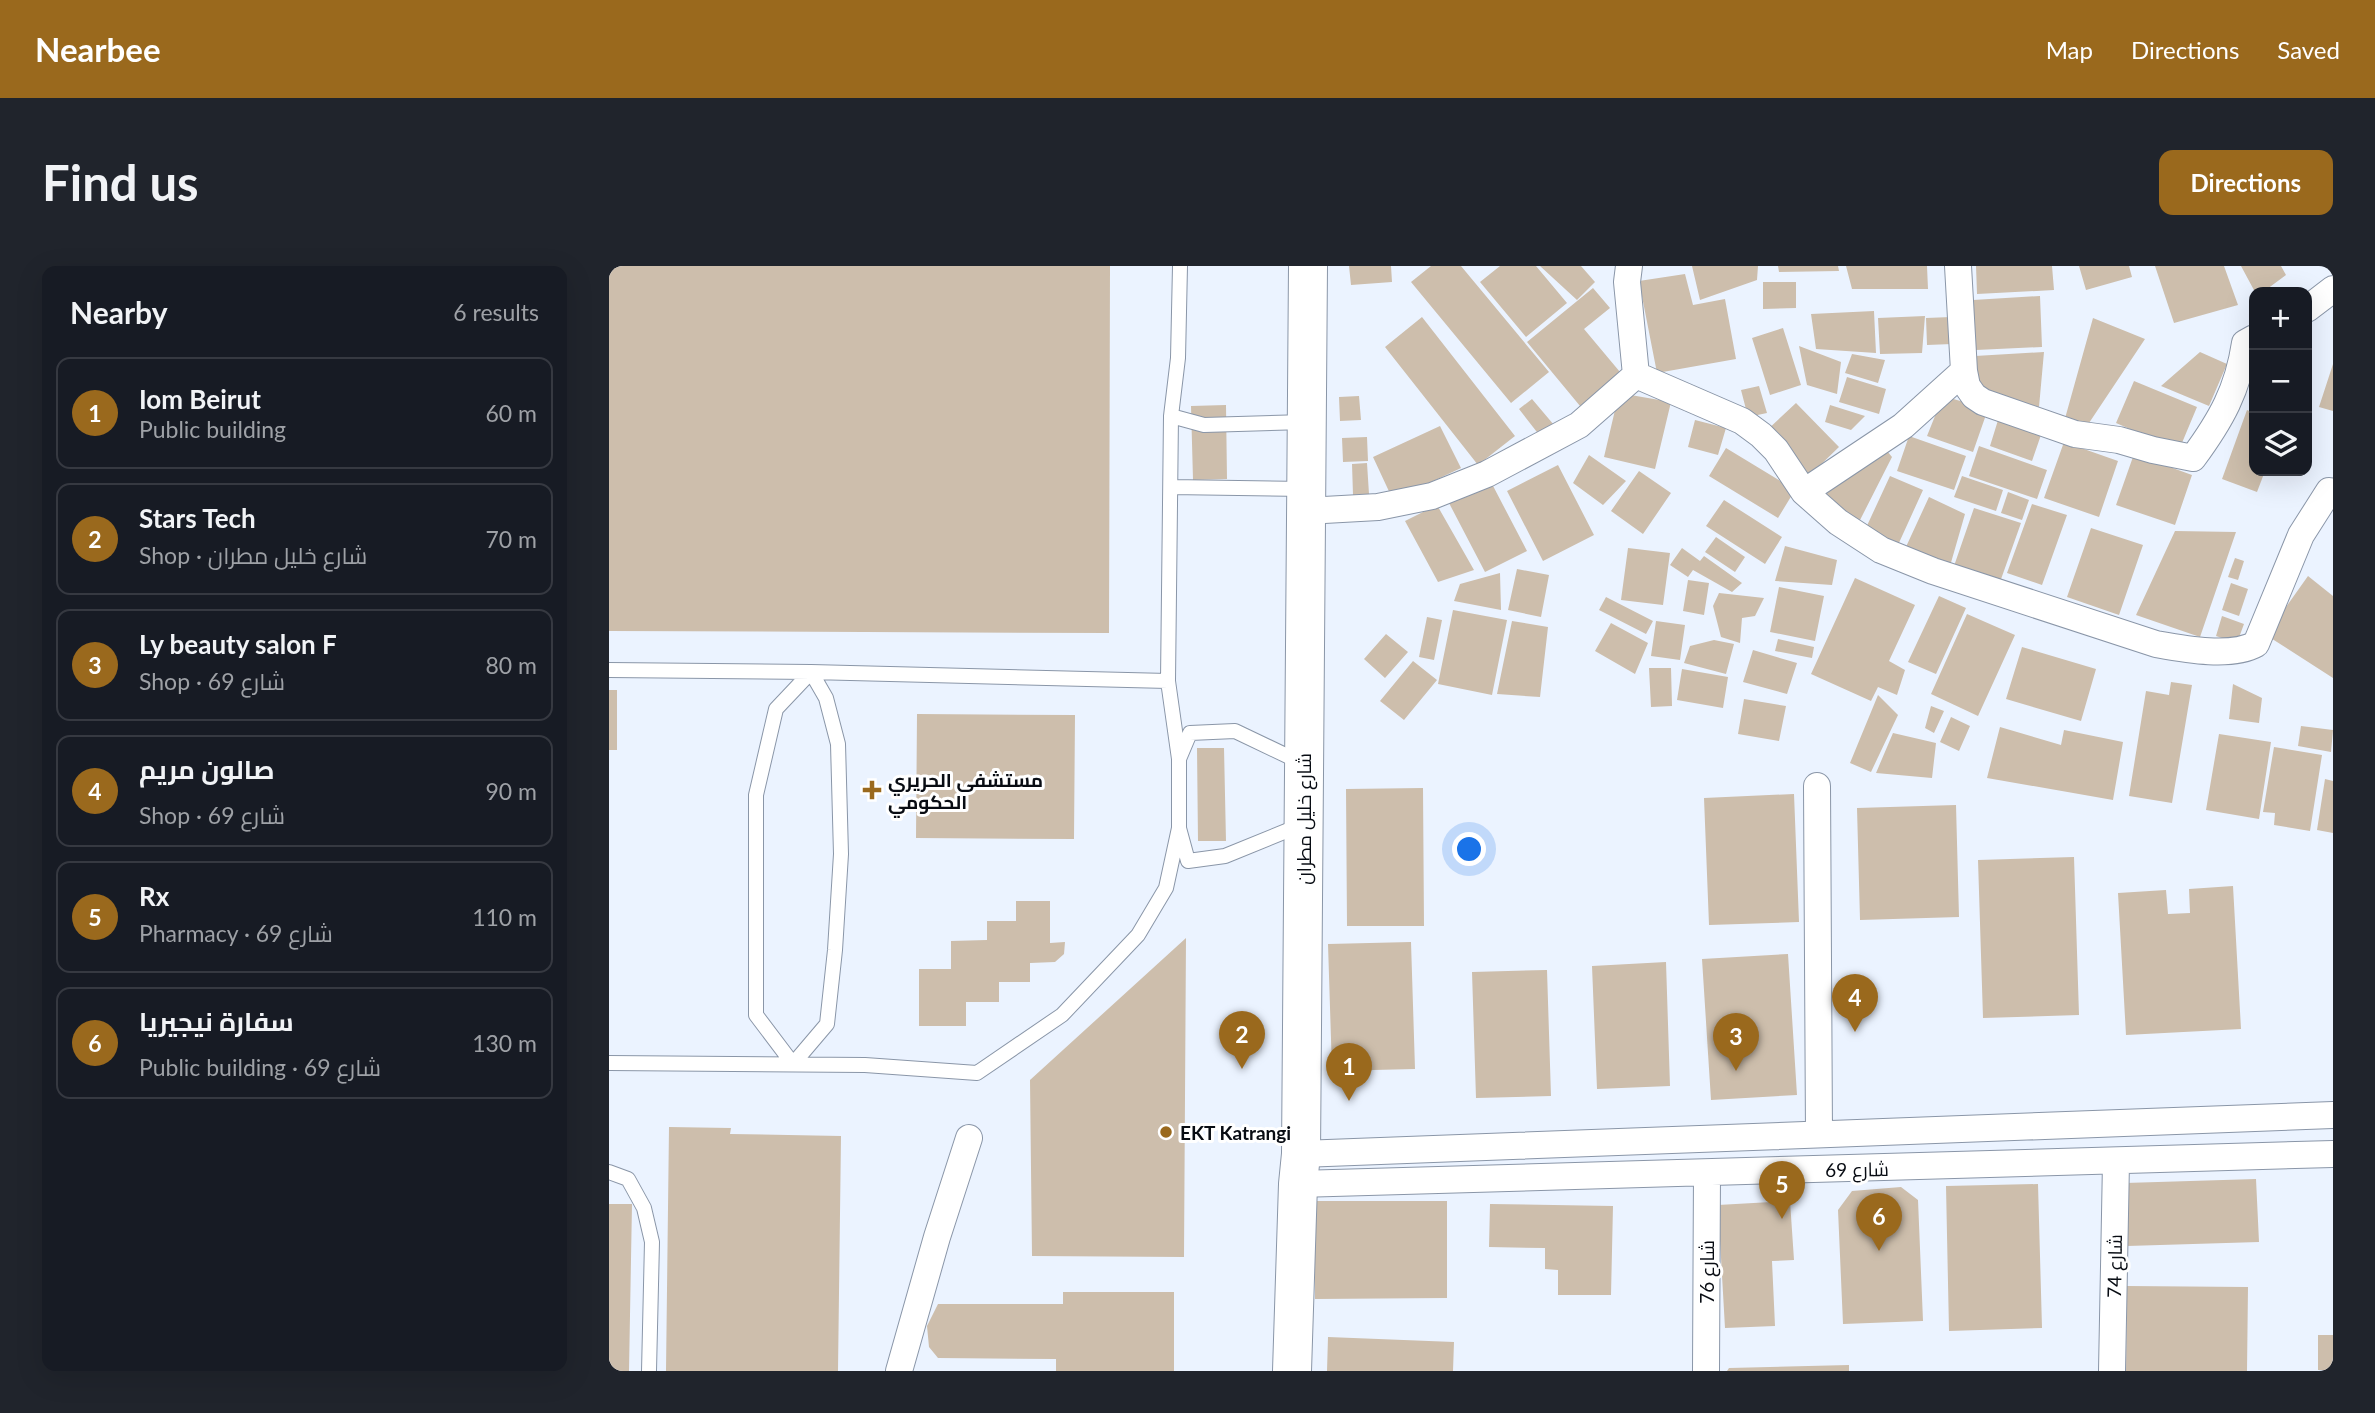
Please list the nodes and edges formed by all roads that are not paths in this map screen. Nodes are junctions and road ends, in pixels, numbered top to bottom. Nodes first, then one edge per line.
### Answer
1 (1180, 266) edge
2 (1308, 266) edge
3 (1629, 266) edge
4 (1958, 266) edge
5 (2333, 289) edge
6 (2312, 305) edge
7 (2249, 341) edge
8 (1963, 371) junction
9 (1636, 375) junction
10 (1171, 416) junction
11 (1306, 422) junction
12 (1171, 487) junction
13 (1804, 492) junction
14 (2329, 492) dead end
15 (1306, 500) junction
16 (609, 670) edge
17 (811, 672) junction
18 (1168, 681) junction
19 (1179, 759) junction
20 (1303, 764) junction
21 (1817, 786) dead end
22 (1303, 825) junction
23 (1179, 828) junction
24 (609, 1063) edge
25 (793, 1064) junction
26 (2333, 1115) edge
27 (1940, 1130) junction
28 (1819, 1134) junction
29 (968, 1138) dead end
30 (2333, 1154) edge
31 (2116, 1162) junction
32 (1939, 1166) junction
33 (1299, 1169) junction
34 (609, 1172) edge
35 (1707, 1172) junction
36 (649, 1371) edge
37 (899, 1371) edge
38 (1292, 1371) edge
39 (1706, 1371) edge
40 (2112, 1371) edge

1 - 10 lane
2 - 11 street, شارع خليل مطران
3 - 9 street
4 - 8 street
5 - 6 street
7 - 8 street
8 - 13 street
9 - 13 street
9 - 15 street
10 - 11 lane
10 - 12 lane
11 - 15 street, شارع خليل مطران
12 - 15 lane
12 - 18 lane
13 - 14 street
15 - 20 street, شارع خليل مطران
16 - 17 lane
17 - 18 lane
17 - 25 lane
17 - 25 lane
18 - 19 lane
19 - 20 lane
19 - 23 lane
20 - 22 street, شارع خليل مطران
21 - 28 street
22 - 23 lane
22 - 33 street, شارع خليل مطران
23 - 25 lane
24 - 25 lane
26 - 27 street, شارع 69
27 - 28 street, شارع 69
27 - 32 street
28 - 33 street, شارع 69
29 - 37 street
30 - 31 street, شارع 69
31 - 32 street, شارع 69
31 - 40 street, شارع 74
32 - 35 street, شارع 69
33 - 35 street, شارع 69
33 - 38 street, شارع خليل مطران
34 - 36 lane
35 - 39 street, شارع 76

